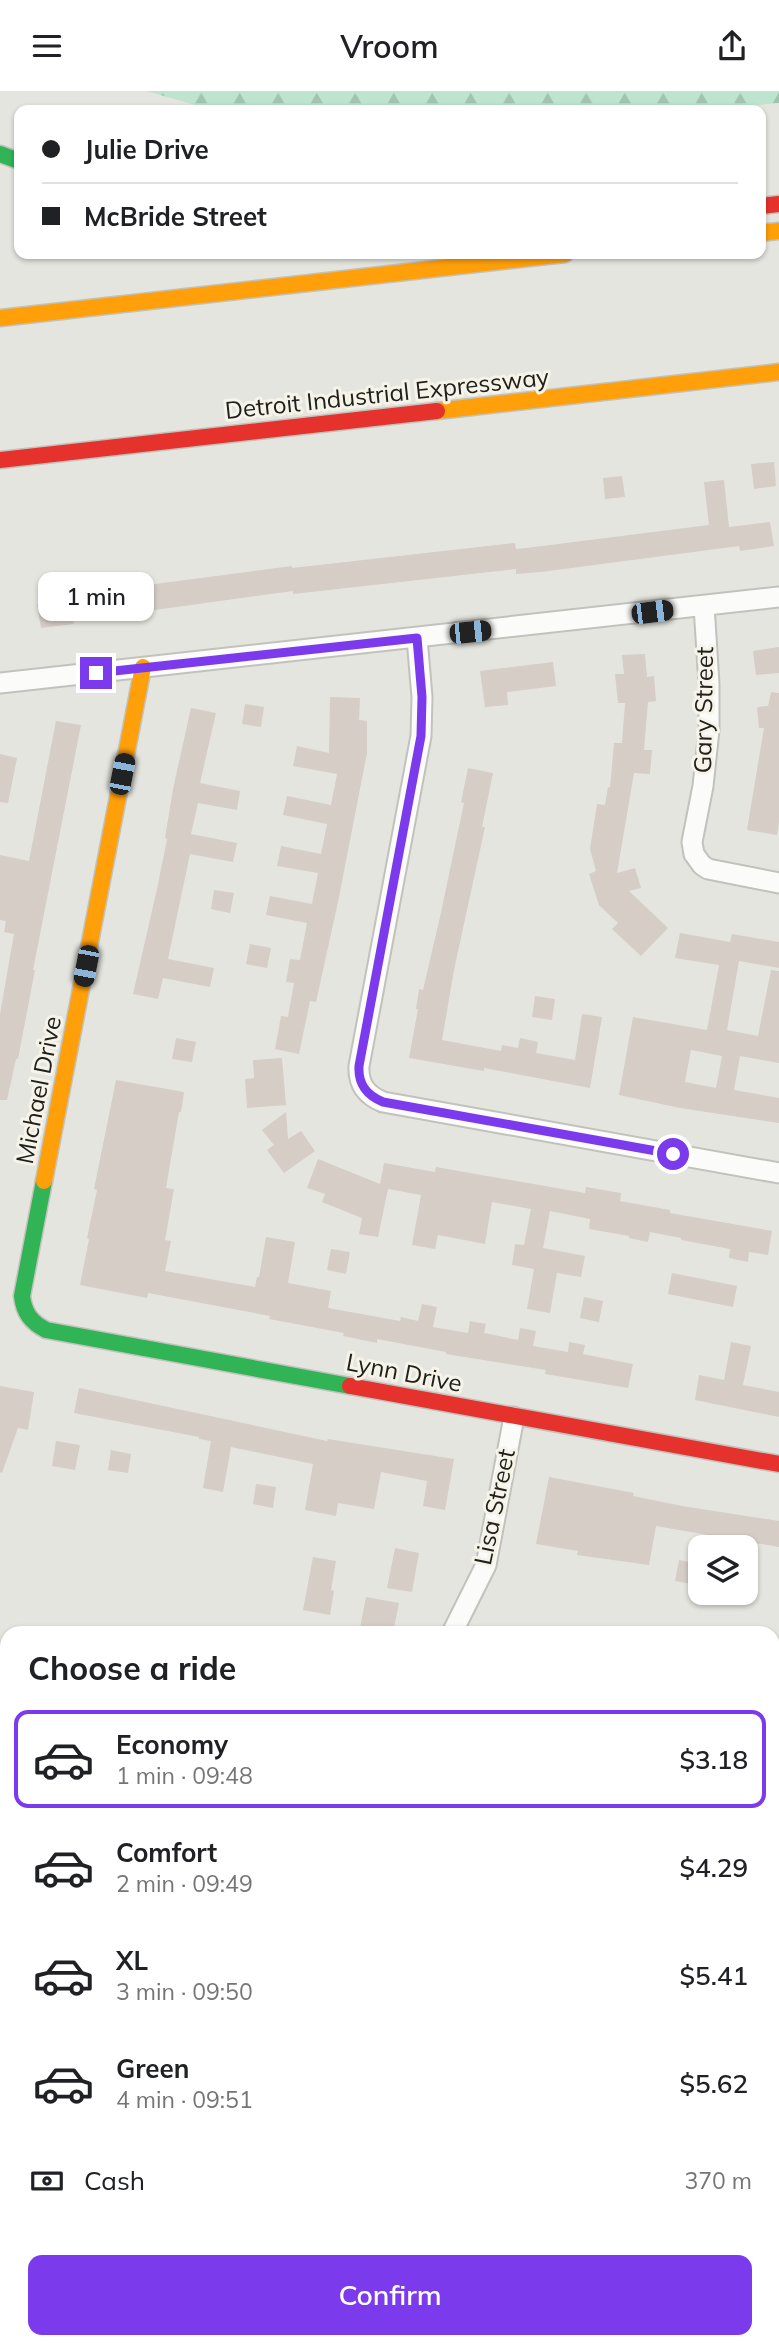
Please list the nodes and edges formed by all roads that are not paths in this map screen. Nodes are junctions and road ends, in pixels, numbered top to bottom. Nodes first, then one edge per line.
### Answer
1 (521, 259) edge
2 (0, 318) edge
3 (779, 372) edge
4 (0, 460) edge
5 (779, 597) edge
6 (704, 606) junction
7 (417, 638) junction
8 (144, 667) junction
9 (0, 683) edge
10 (779, 883) edge
11 (779, 1173) edge
12 (26, 1315) joint
13 (514, 1417) junction
14 (779, 1464) edge
15 (456, 1626) edge

1 - 2 main road
3 - 4 main road, Detroit Industrial Expressway
5 - 6 street
6 - 7 street
6 - 10 street, Gary Street
7 - 8 street
7 - 11 street
8 - 9 street
8 - 12 main road, Michael Drive
12 - 13 main road, Lynn Drive
13 - 14 main road, Lynn Drive
13 - 15 street, Lisa Street

